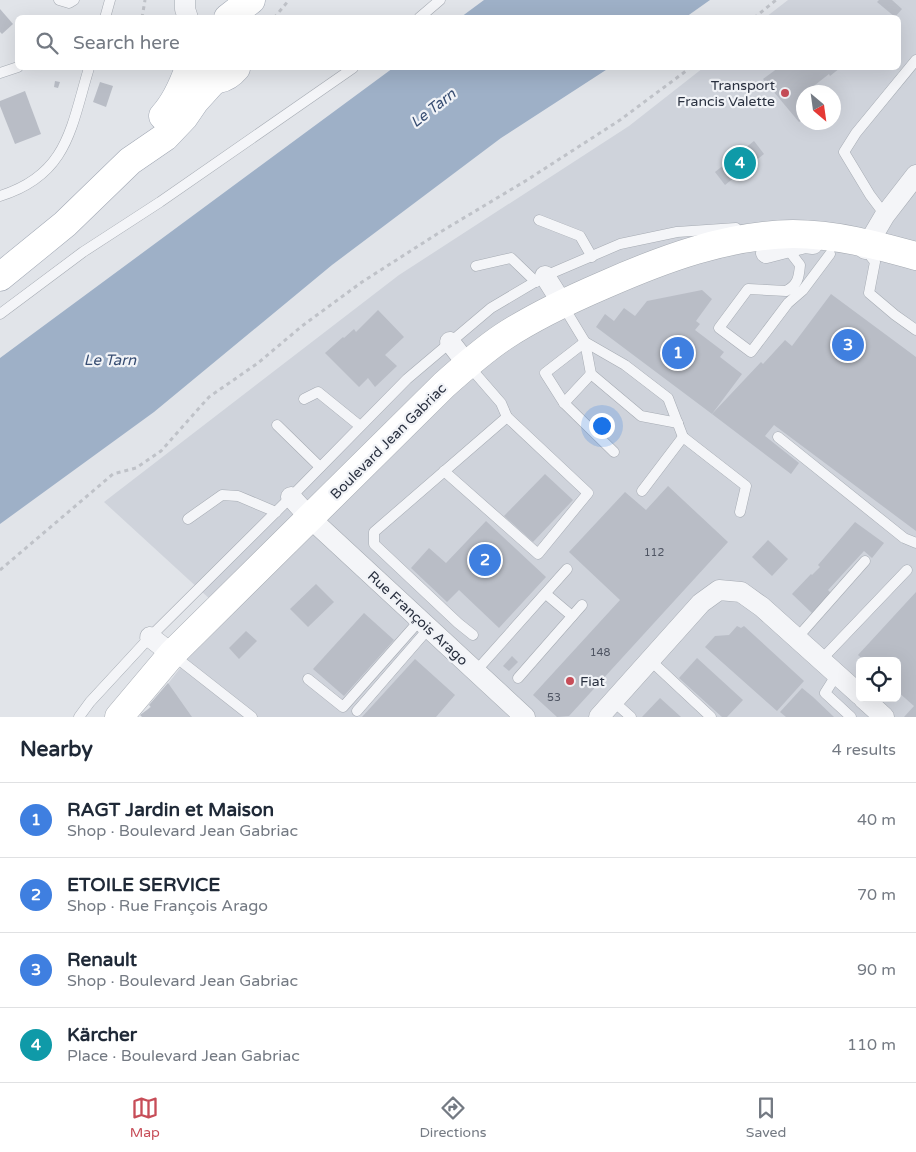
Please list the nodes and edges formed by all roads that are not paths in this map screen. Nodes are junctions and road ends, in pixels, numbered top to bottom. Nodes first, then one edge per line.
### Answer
1 (60, 0) edge
2 (74, 0) edge
3 (110, 0) edge
4 (185, 0) edge
5 (251, 0) edge
6 (270, 0) edge
7 (440, 0) edge
8 (106, 15) edge
9 (187, 15) edge
10 (232, 15) edge
11 (260, 15) edge
12 (422, 15) edge
13 (916, 60) edge
14 (15, 68) edge
15 (88, 70) edge
16 (350, 70) edge
17 (208, 71) edge
18 (0, 74) edge
19 (916, 175) edge
20 (0, 196) edge
21 (885, 215) junction
22 (539, 220) dead end
23 (784, 246) junction
24 (869, 251) junction
25 (830, 254) junction
26 (592, 256) junction
27 (916, 256) edge
28 (916, 264) edge
29 (476, 266) dead end
30 (916, 273) edge
31 (0, 277) edge
32 (541, 279) junction
33 (562, 303) junction
34 (0, 314) edge
35 (914, 326) edge
36 (450, 342) junction
37 (585, 342) junction
38 (468, 364) junction
39 (591, 374) junction
40 (304, 399) dead end
41 (564, 403) junction
42 (507, 417) junction
43 (678, 423) junction
44 (277, 426) dead end
45 (360, 426) junction
46 (683, 437) junction
47 (778, 437) dead end
48 (614, 452) dead end
49 (320, 467) junction
50 (444, 471) junction
51 (642, 491) dead end
52 (291, 497) junction
53 (276, 512) junction
54 (740, 512) dead end
55 (310, 518) junction
56 (188, 519) dead end
57 (916, 543) edge
58 (865, 561) dead end
59 (567, 569) dead end
60 (907, 570) dead end
61 (546, 594) junction
62 (582, 605) dead end
63 (572, 616) junction
64 (425, 624) junction
65 (451, 632) junction
66 (473, 635) dead end
67 (150, 636) junction
68 (797, 638) junction
69 (172, 654) junction
70 (650, 660) junction
71 (821, 660) junction
72 (476, 671) junction
73 (836, 674) junction
74 (518, 678) dead end
75 (308, 679) dead end
76 (856, 692) edge
77 (613, 701) junction
78 (867, 702) edge
79 (357, 711) dead end
80 (79, 717) edge
81 (120, 717) edge
82 (252, 717) edge
83 (525, 717) edge
84 (599, 717) edge
85 (631, 717) edge
86 (711, 717) edge
87 (851, 717) edge
88 (884, 717) edge

1 - 2 lane
3 - 8 lane
4 - 9 street
5 - 10 main road
6 - 11 main road
7 - 12 lane
13 - 21 lane
14 - 18 lane
15 - 20 lane
16 - 34 lane
17 - 31 main road
19 - 21 street
21 - 24 street
22 - 26 lane
23 - 24 main road, Boulevard Jean Gabriac
23 - 25 main road, Boulevard Jean Gabriac
23 - 25 lane
23 - 26 lane
23 - 33 main road, Boulevard Jean Gabriac
24 - 25 main road, Boulevard Jean Gabriac
24 - 27 main road, Boulevard Jean Gabriac
24 - 28 street, Boulevard Jean Gabriac
24 - 30 main road, Boulevard Jean Gabriac
24 - 35 lane
26 - 32 lane
29 - 32 lane
32 - 33 street
32 - 36 lane
33 - 37 lane
33 - 38 main road, Boulevard Jean Gabriac
36 - 38 street
36 - 45 lane
37 - 39 lane
37 - 41 lane
37 - 43 lane
38 - 42 lane
38 - 55 main road, Boulevard Jean Gabriac
39 - 41 lane
39 - 43 lane
40 - 45 lane
41 - 48 lane
42 - 50 lane
42 - 50 lane
43 - 46 lane
44 - 49 lane
45 - 49 lane
46 - 51 lane
46 - 54 lane
47 - 57 lane
49 - 52 lane
50 - 65 lane
52 - 53 lane
52 - 55 street
53 - 56 lane
53 - 67 lane
55 - 64 street, Rue François Arago
55 - 69 main road, Boulevard Jean Gabriac
58 - 68 lane
59 - 61 lane
60 - 71 lane
61 - 63 lane
61 - 72 lane
62 - 63 lane
63 - 74 lane
64 - 65 street, Rue François Arago
64 - 75 lane
64 - 79 lane
65 - 66 lane
65 - 72 street, Rue François Arago
67 - 69 street
67 - 80 lane
68 - 70 street
68 - 71 street
69 - 81 main road, Boulevard Jean Gabriac
69 - 82 lane
70 - 77 street
70 - 86 lane
71 - 73 street
72 - 83 street, Rue François Arago
73 - 76 street
73 - 87 lane
77 - 84 street
77 - 85 lane
78 - 88 street

